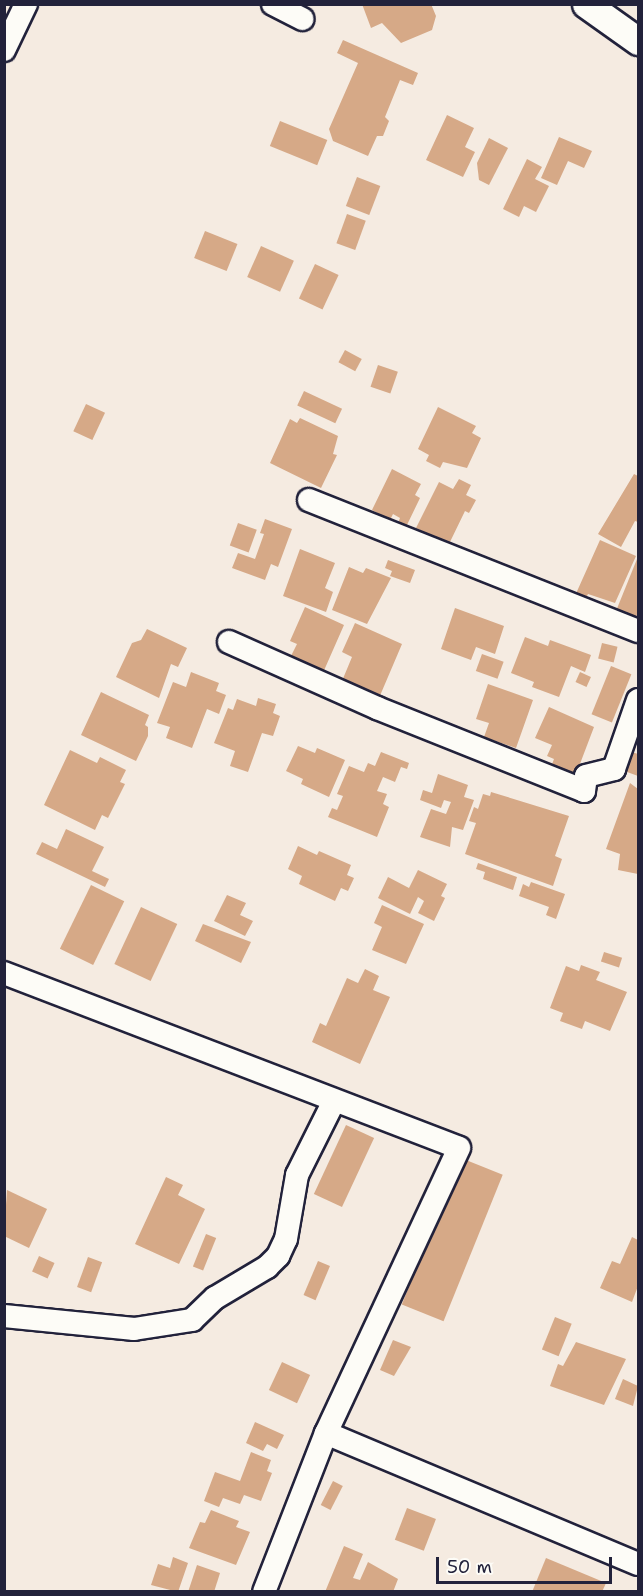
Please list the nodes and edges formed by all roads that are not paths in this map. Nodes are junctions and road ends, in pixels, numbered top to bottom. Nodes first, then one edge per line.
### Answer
1 (26, 4) edge
2 (273, 4) edge
3 (586, 4) edge
4 (302, 20) dead end
5 (639, 41) edge
6 (4, 50) edge
7 (309, 500) dead end
8 (639, 631) edge
9 (229, 642) dead end
10 (639, 700) edge
11 (4, 973) edge
12 (334, 1101) junction
13 (4, 1316) edge
14 (326, 1433) junction
15 (639, 1564) edge
16 (264, 1592) edge

1 - 6 street
2 - 4 street
3 - 5 street
7 - 8 street
9 - 10 street
11 - 12 street
12 - 13 street
12 - 14 street
14 - 15 street
14 - 16 street

